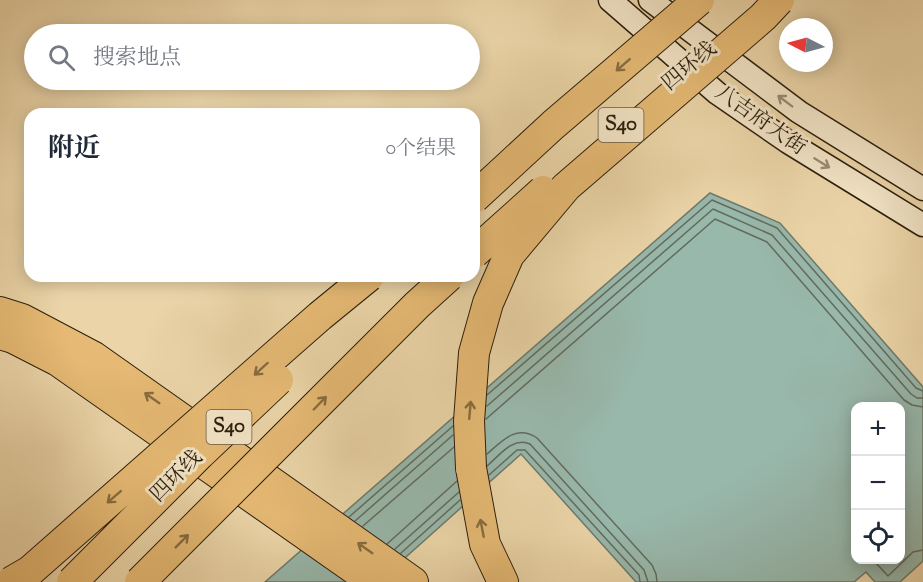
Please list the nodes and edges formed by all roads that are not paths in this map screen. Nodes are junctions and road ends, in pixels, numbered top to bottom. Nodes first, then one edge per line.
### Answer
1 (610, 0) edge
2 (650, 0) edge
3 (699, 0) edge
4 (771, 0) edge
5 (779, 0) edge
6 (553, 125) junction
7 (480, 185) edge
8 (923, 189) edge
9 (480, 192) edge
10 (923, 225) edge
11 (480, 248) edge
12 (362, 282) edge
13 (384, 282) edge
14 (442, 282) edge
15 (0, 312) edge
16 (0, 334) edge
17 (295, 513) junction
18 (11, 582) edge
19 (72, 582) edge
20 (140, 582) edge
21 (373, 582) edge
22 (412, 582) edge
23 (503, 582) edge

1 -> 10 main road, 八吉府大街
8 -> 2 main road, 八吉府大街
3 -> 6 highway, S40, bridge
4 - 11 highway, 四环线 / S40, bridge
23 -> 5 highway, bridge
6 - 7 highway, bridge
6 - 9 highway, S40, bridge
12 -> 18 highway, bridge
13 - 19 highway, 四环线 / S40, bridge
20 -> 14 highway, S40, bridge
17 -> 15 highway
16 - 17 highway
17 - 21 highway
22 -> 17 highway

